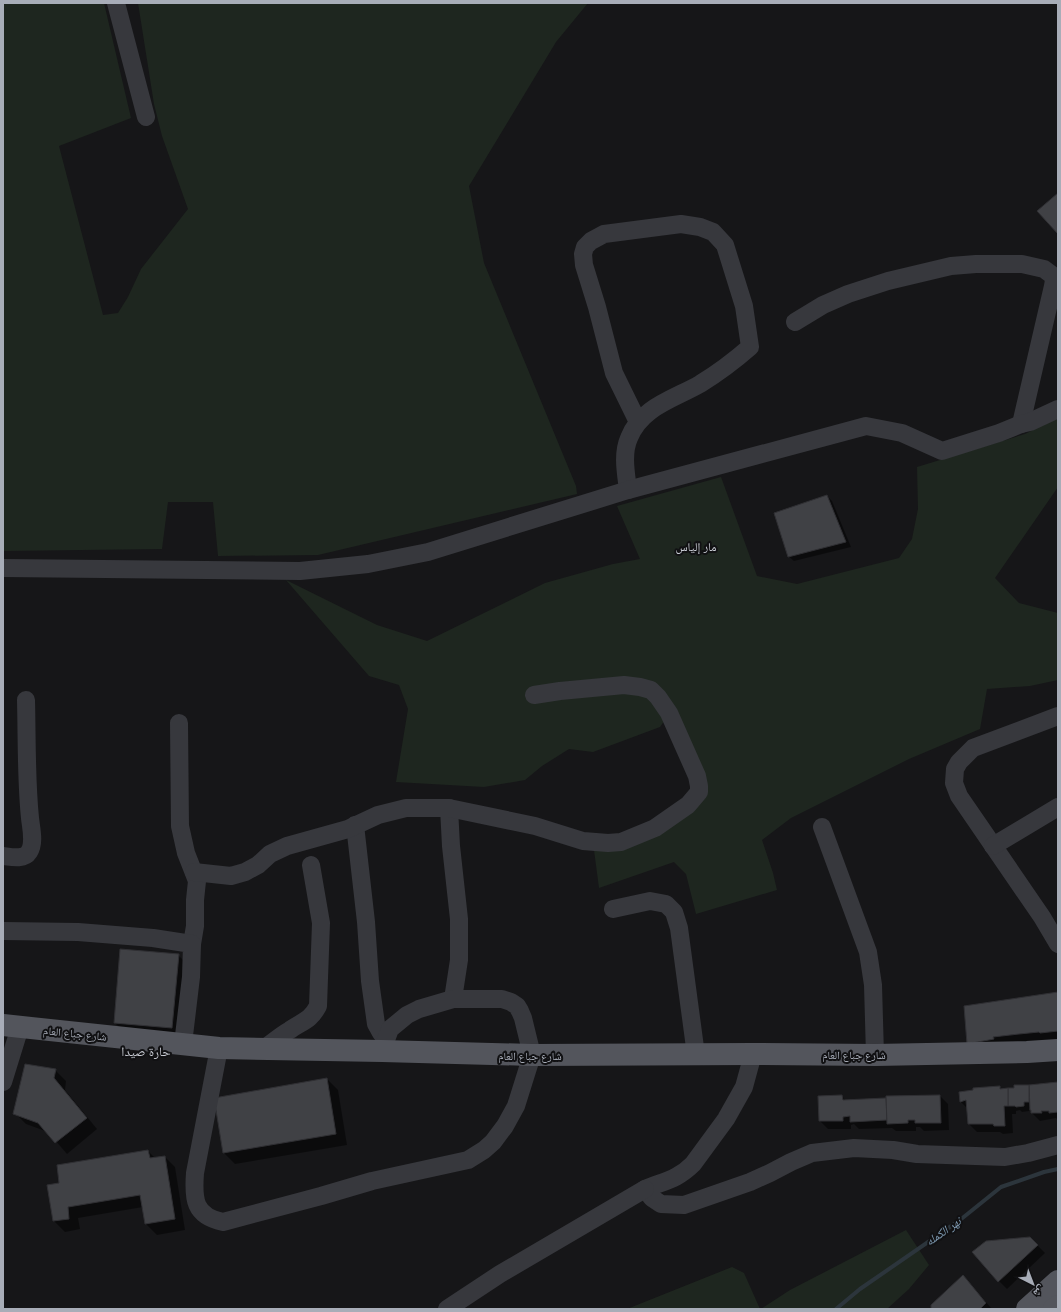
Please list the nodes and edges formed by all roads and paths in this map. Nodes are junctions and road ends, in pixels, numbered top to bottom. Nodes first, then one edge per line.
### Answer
1 (116, 3) edge
2 (146, 117) dead end
3 (795, 322) dead end
4 (1058, 409) edge
5 (638, 422) junction
6 (1021, 424) junction
7 (628, 490) junction
8 (3, 568) edge
9 (534, 695) dead end
10 (26, 700) dead end
11 (1058, 716) edge
12 (179, 722) dead end
13 (1058, 807) edge
14 (449, 808) junction
15 (356, 825) junction
16 (822, 827) dead end
17 (993, 846) junction
18 (3, 856) edge
19 (311, 865) dead end
20 (194, 872) junction
21 (613, 909) dead end
22 (3, 931) edge
23 (192, 944) junction
24 (1058, 944) edge
25 (453, 999) junction
26 (11, 1026) edge
27 (183, 1044) junction
28 (384, 1044) junction
29 (219, 1048) junction
30 (265, 1048) junction
31 (1058, 1050) edge
32 (753, 1054) junction
33 (532, 1055) junction
34 (696, 1055) junction
35 (875, 1055) junction
36 (3, 1082) edge
37 (1058, 1145) edge
38 (645, 1189) junction
39 (1058, 1281) edge
40 (1058, 1306) edge
41 (447, 1309) edge
42 (1027, 1309) edge
43 (1054, 1309) edge

1 - 2 street
3 - 6 street
4 - 6 street
5 - 5 street
5 - 7 street
6 - 7 street
7 - 8 street
9 - 14 street
10 - 18 street
11 - 17 street
12 - 20 street
13 - 17 street
14 - 15 street
14 - 25 street
15 - 20 street
15 - 28 street
16 - 35 street
17 - 24 street
19 - 30 street
20 - 23 street
21 - 34 street
22 - 23 street
23 - 27 street
25 - 28 street
25 - 33 street
26 - 27 main road, شارع جباع العام
26 - 36 street
27 - 29 main road, شارع جباع العام
28 - 30 main road, شارع جباع العام
28 - 33 main road, شارع جباع العام
29 - 30 main road, شارع جباع العام
29 - 33 street
31 - 35 main road, شارع جباع العام
32 - 34 main road, شارع جباع العام
32 - 35 main road, شارع جباع العام
32 - 38 street
33 - 34 main road, شارع جباع العام
37 - 38 street
38 - 41 street
39 - 42 main road
40 - 43 main road

